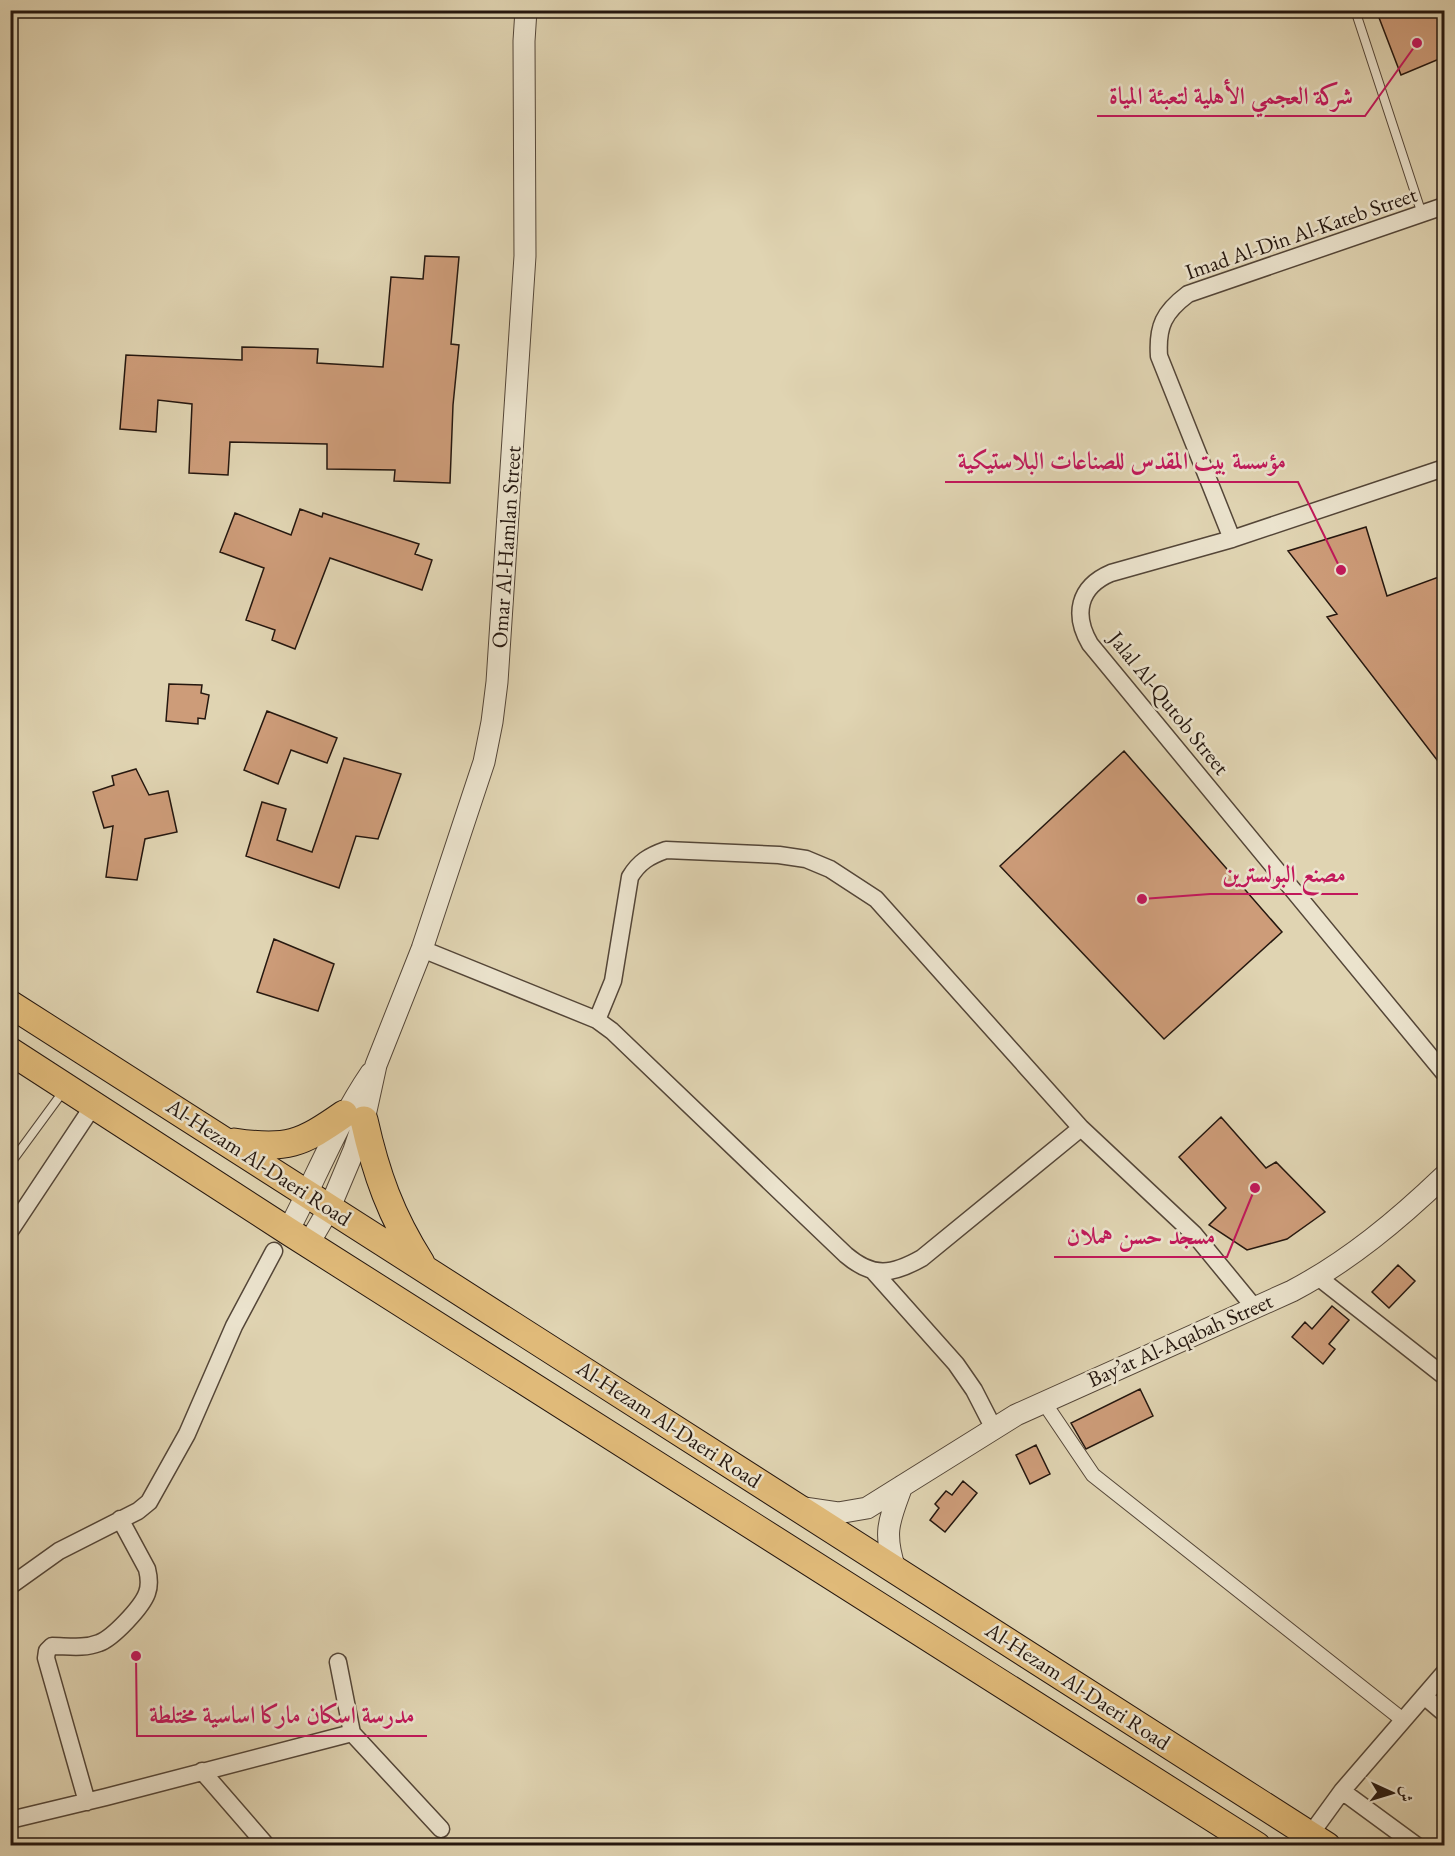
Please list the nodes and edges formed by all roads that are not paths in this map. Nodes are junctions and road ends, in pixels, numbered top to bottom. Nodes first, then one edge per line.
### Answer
1 (526, 10) edge
2 (1355, 10) edge
3 (1444, 206) edge
4 (1422, 214) junction
5 (1444, 468) edge
6 (1232, 539) junction
7 (422, 949) junction
8 (10, 1004) edge
9 (597, 1020) junction
10 (10, 1051) edge
11 (1444, 1073) edge
12 (66, 1088) junction
13 (93, 1106) junction
14 (354, 1117) junction
15 (1082, 1128) junction
16 (226, 1140) junction
17 (10, 1164) edge
18 (1444, 1176) edge
19 (319, 1200) junction
20 (10, 1230) edge
21 (290, 1242) junction
22 (423, 1266) junction
23 (874, 1272) junction
24 (1318, 1277) junction
25 (1254, 1307) junction
26 (1444, 1376) edge
27 (1043, 1401) junction
28 (993, 1427) junction
29 (902, 1486) junction
30 (800, 1508) junction
31 (120, 1519) junction
32 (895, 1569) junction
33 (10, 1586) edge
34 (338, 1662) dead end
35 (1444, 1673) edge
36 (1424, 1696) junction
37 (1444, 1713) edge
38 (1403, 1720) junction
39 (352, 1733) junction
40 (202, 1771) junction
41 (1342, 1791) junction
42 (87, 1802) junction
43 (10, 1820) edge
44 (441, 1828) dead end
45 (1319, 1840) edge
46 (267, 1845) edge
47 (1257, 1845) edge
48 (1417, 1845) edge

1 - 7 street, Omar Al-Hamlan Street
2 - 4 lane
3 - 4 street, Imad Al-Din Al-Kateb Street
4 - 6 street, Imad Al-Din Al-Kateb Street
5 - 6 street, Jalal Al-Qutob Street
6 - 11 street, Jalal Al-Qutob Street
7 - 9 street
7 - 14 street, Omar Al-Hamlan Street
8 - 16 main road, Al-Hezam Al-Daeri Road
9 - 15 street
9 - 23 street
10 - 12 main road, Al-Hezam Al-Daeri Road
12 - 13 main road, Al-Hezam Al-Daeri Road
12 - 17 lane
13 - 20 street
13 - 21 main road, Al-Hezam Al-Daeri Road
14 - 16 main road
14 - 19 street, Omar Al-Hamlan Street
14 - 22 main road
15 - 23 street
15 - 25 street
16 - 19 main road, Al-Hezam Al-Daeri Road
18 - 24 street, Bay’at Al-Aqabah Street
19 - 21 street, Omar Al-Hamlan Street
19 - 22 main road, Al-Hezam Al-Daeri Road
21 - 31 street
21 - 47 main road, Al-Hezam Al-Daeri Road
22 - 30 main road, Al-Hezam Al-Daeri Road
23 - 28 street
24 - 25 street, Bay’at Al-Aqabah Street
24 - 26 street
25 - 27 street, Bay’at Al-Aqabah Street
27 - 28 street, Bay’at Al-Aqabah Street
27 - 38 street
28 - 29 street, Bay’at Al-Aqabah Street
29 - 30 street, Bay’at Al-Aqabah Street
29 - 32 street
30 - 32 main road, Al-Hezam Al-Daeri Road
31 - 33 street
31 - 42 street
32 - 45 main road, Al-Hezam Al-Daeri Road
34 - 39 street
35 - 36 street
36 - 37 street
36 - 38 street
38 - 41 street
39 - 40 street
39 - 44 street
40 - 42 street
40 - 46 street
41 - 45 street
41 - 48 street
42 - 43 street

